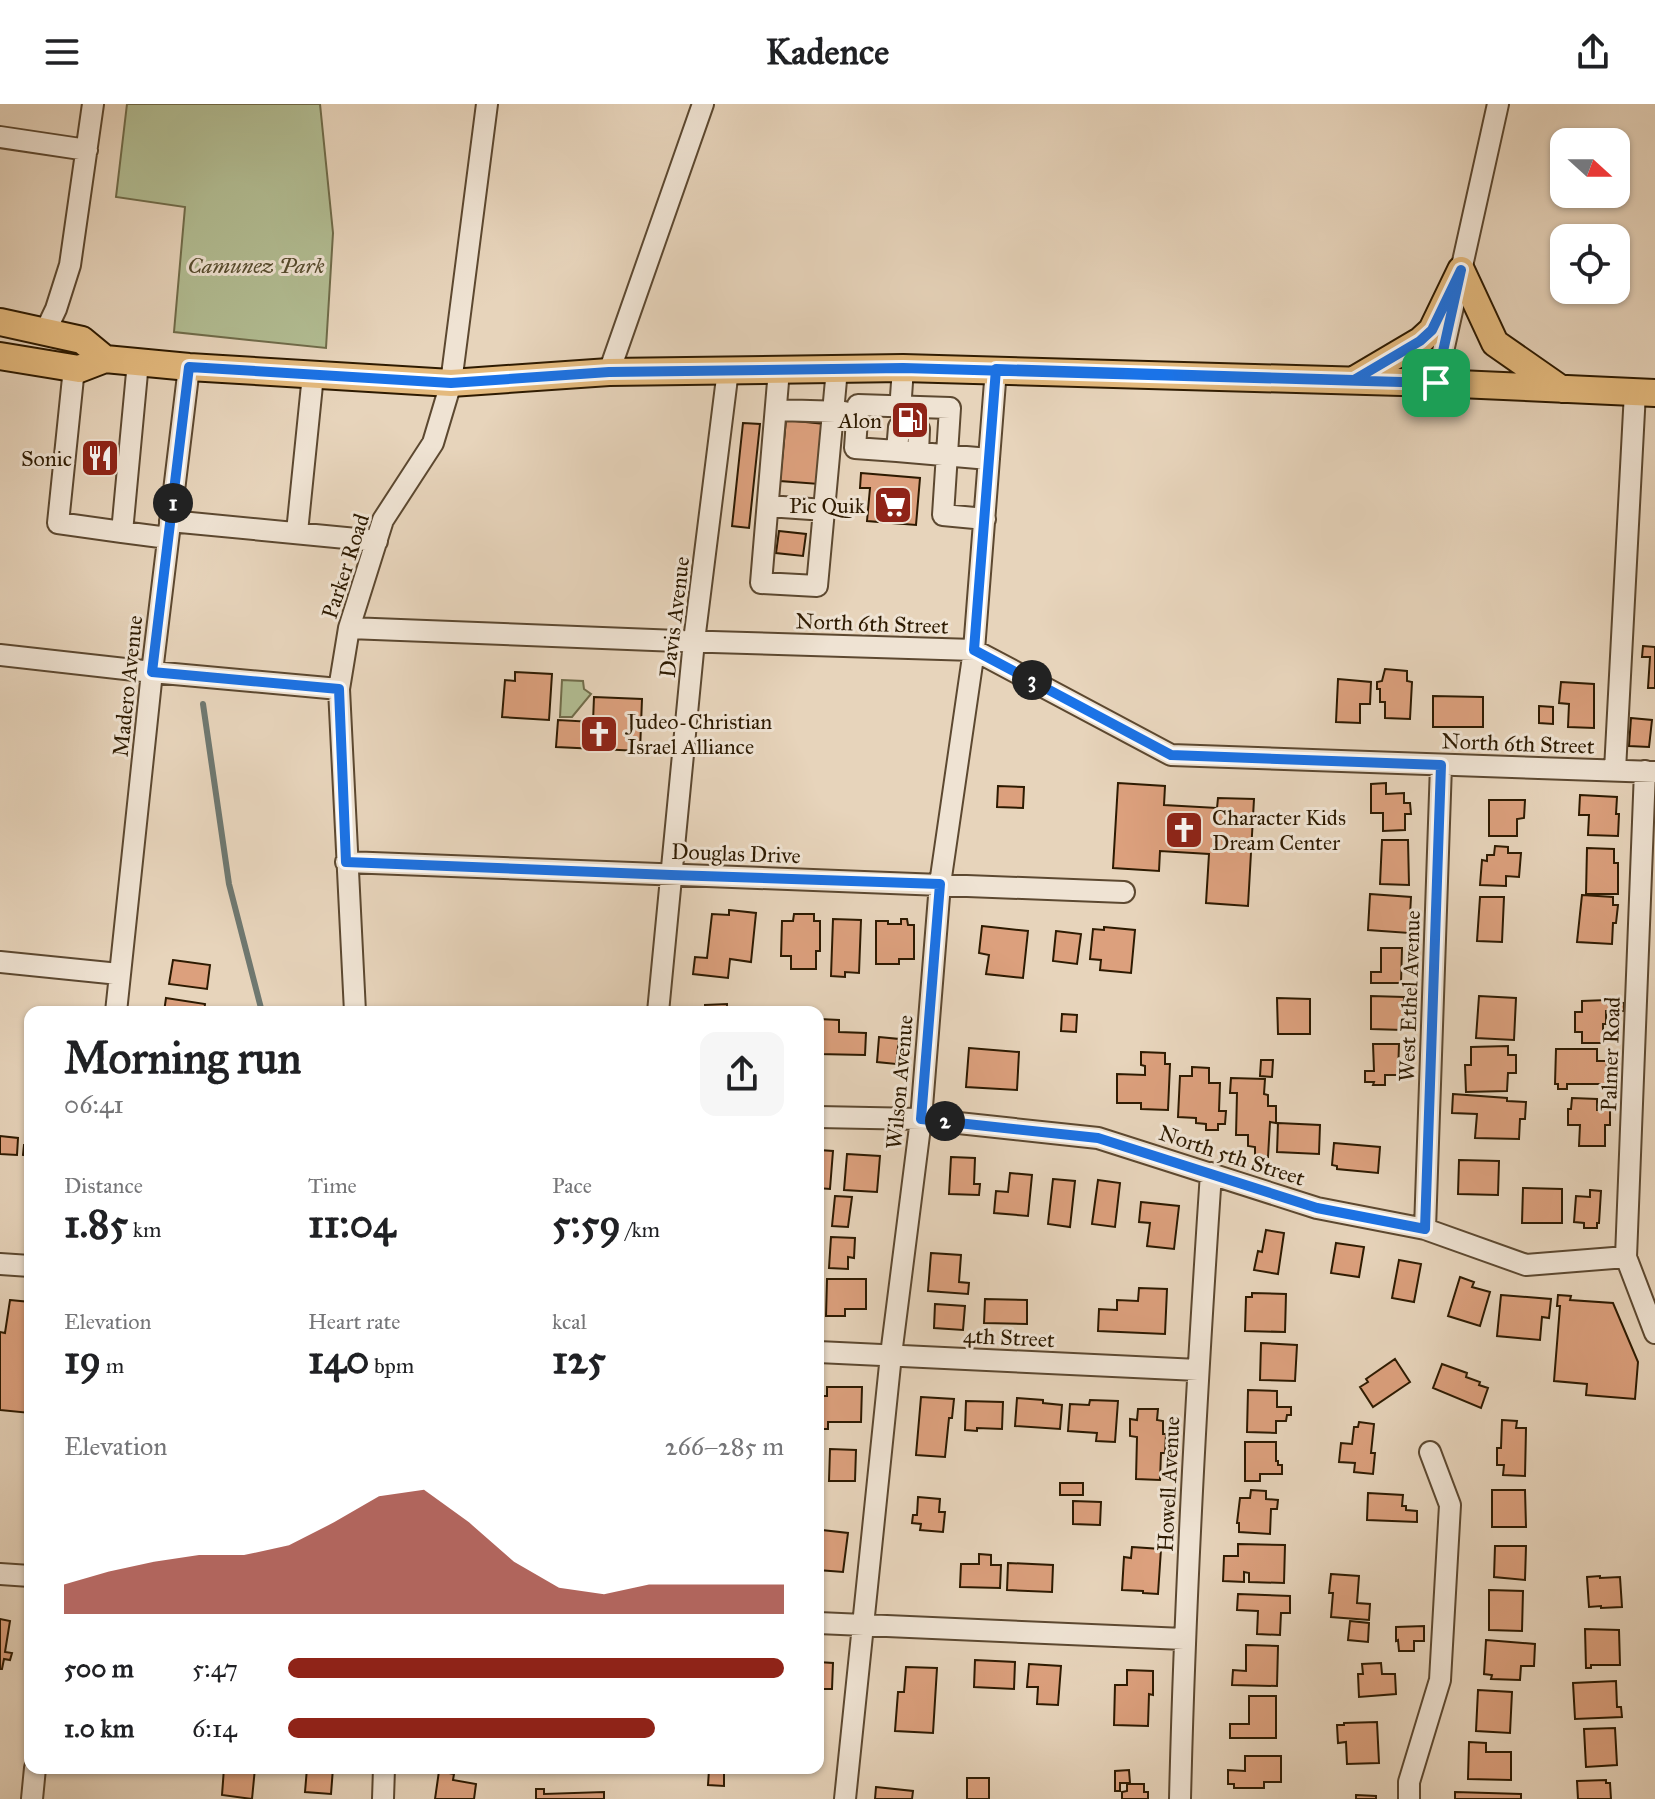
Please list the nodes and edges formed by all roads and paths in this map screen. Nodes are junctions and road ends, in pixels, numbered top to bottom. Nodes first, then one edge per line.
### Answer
1 (93, 104) edge
2 (487, 104) edge
3 (703, 104) edge
4 (1498, 104) edge
5 (0, 137) edge
6 (87, 150) junction
7 (1461, 270) junction
8 (0, 322) edge
9 (45, 332) junction
10 (0, 356) edge
11 (105, 359) junction
12 (138, 362) junction
13 (189, 367) junction
14 (74, 368) junction
15 (903, 368) junction
16 (837, 369) junction
17 (996, 369) junction
18 (728, 370) junction
19 (779, 370) junction
20 (609, 372) junction
21 (313, 375) junction
22 (1354, 380) junction
23 (451, 383) junction
24 (1436, 383) junction
25 (1561, 389) junction
26 (1645, 392) edge
27 (776, 410) junction
28 (833, 412) junction
29 (857, 412) junction
30 (910, 416) junction
31 (908, 452) junction
32 (947, 456) junction
33 (989, 459) junction
34 (768, 506) junction
35 (825, 510) junction
36 (985, 519) junction
37 (169, 529) junction
38 (122, 532) junction
39 (297, 532) junction
40 (377, 541) junction
41 (349, 628) junction
42 (694, 641) junction
43 (974, 650) junction
44 (0, 655) edge
45 (152, 672) junction
46 (339, 689) junction
47 (1441, 765) junction
48 (1615, 770) junction
49 (1650, 771) edge
50 (346, 862) junction
51 (671, 875) junction
52 (940, 884) junction
53 (1124, 892) dead end
54 (0, 962) edge
55 (119, 974) junction
56 (116, 1006) edge
57 (355, 1006) edge
58 (659, 1006) edge
59 (824, 1117) edge
60 (921, 1119) junction
61 (1211, 1173) junction
62 (1425, 1229) junction
63 (1626, 1257) junction
64 (0, 1264) edge
65 (24, 1266) edge
66 (1655, 1333) edge
67 (824, 1352) edge
68 (891, 1355) junction
69 (1198, 1370) junction
70 (1430, 1452) dead end
71 (0, 1574) edge
72 (24, 1576) edge
73 (824, 1623) edge
74 (864, 1625) junction
75 (1184, 1639) junction
76 (34, 1774) edge
77 (384, 1774) edge
78 (32, 1799) edge
79 (383, 1799) edge
80 (845, 1799) edge
81 (1180, 1799) edge
82 (1409, 1799) edge

1 - 6 street
2 - 23 street, Parker Road
3 - 20 street
4 - 7 street
5 - 6 street
6 - 9 street
7 - 22 main road
7 - 24 street
7 - 25 main road
8 - 9 main road
9 - 11 main road
10 - 14 main road
11 - 12 main road
11 - 14 main road
12 - 13 main road
12 - 38 street
13 - 21 main road
13 - 37 street, Madero Avenue
14 - 38 street
15 - 16 main road
15 - 17 main road
15 - 30 street
16 - 19 main road
16 - 28 street
17 - 22 main road
17 - 33 street, Wilson Avenue
18 - 19 main road
18 - 20 main road
18 - 42 street, Davis Avenue
19 - 27 street
20 - 23 main road
21 - 23 main road
21 - 39 street
22 - 24 main road
23 - 40 street, Parker Road
24 - 25 main road
25 - 26 main road
26 - 48 street
27 - 28 street
27 - 34 street
28 - 29 street
28 - 35 street
29 - 30 street
29 - 31 street
30 - 31 street
30 - 32 street
31 - 32 street
32 - 33 street
32 - 36 street
33 - 36 street, Wilson Avenue
34 - 35 street
34 - 35 street
36 - 43 street, Wilson Avenue
37 - 38 street
37 - 39 street
37 - 45 street, Madero Avenue
39 - 40 street
40 - 41 street, Parker Road
41 - 42 street, North 6th Street
41 - 46 street, Parker Road
42 - 43 street, North 6th Street
42 - 51 street, Davis Avenue
43 - 47 street, North 6th Street
43 - 52 street, Wilson Avenue
44 - 45 street
45 - 46 street
45 - 55 street, Madero Avenue
46 - 50 street, Parker Road
47 - 48 street, North 6th Street
47 - 62 street, West Ethel Avenue
48 - 49 street, North 6th Street
49 - 63 street, Palmer Road
50 - 51 street, Douglas Drive
50 - 57 street, Parker Road
51 - 52 street, Douglas Drive
51 - 58 street, Davis Avenue
52 - 53 street, Douglas Drive
52 - 60 street, Wilson Avenue
54 - 55 street
55 - 56 street, Madero Avenue
59 - 60 street, North 5th Street
60 - 61 street, North 5th Street
60 - 68 street, Wilson Avenue
61 - 62 street, North 5th Street
61 - 69 street, Howell Avenue
62 - 63 street, North 5th Street
63 - 66 street, Palmer Road
64 - 65 street
67 - 68 street, 4th Street
68 - 69 street, 4th Street
68 - 74 street, Wilson Avenue
69 - 75 street, Howell Avenue
70 - 82 street
71 - 72 street
73 - 74 street
74 - 75 street
74 - 80 street, Wilson Avenue
75 - 81 street, Howell Avenue
76 - 78 street
77 - 79 street

